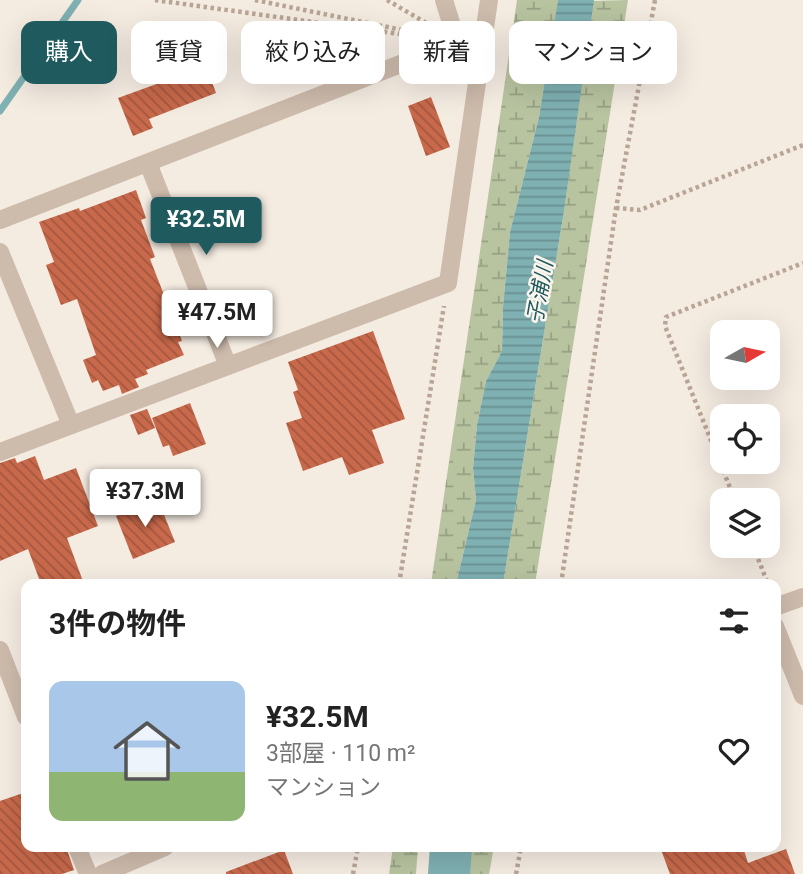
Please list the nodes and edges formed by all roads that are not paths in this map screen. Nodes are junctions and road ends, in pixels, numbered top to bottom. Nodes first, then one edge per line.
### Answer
1 (444, 0) edge
2 (489, 0) edge
3 (451, 21) edge
4 (486, 21) edge
5 (399, 64) edge
6 (477, 84) edge
7 (148, 163) junction
8 (0, 220) edge
9 (0, 252) edge
10 (228, 366) junction
11 (71, 425) junction
12 (0, 452) edge
13 (803, 597) edge
14 (781, 605) edge
15 (781, 641) edge
16 (0, 650) edge
17 (803, 696) edge
18 (21, 703) edge
19 (80, 852) edge
20 (153, 852) edge
21 (88, 874) edge
22 (102, 874) edge

1 - 3 street
2 - 4 street
5 - 7 street
6 - 10 street
7 - 8 street
7 - 10 street
9 - 11 street
10 - 11 street
11 - 12 street
13 - 14 street
15 - 17 street
16 - 18 street
19 - 21 street
20 - 22 street

